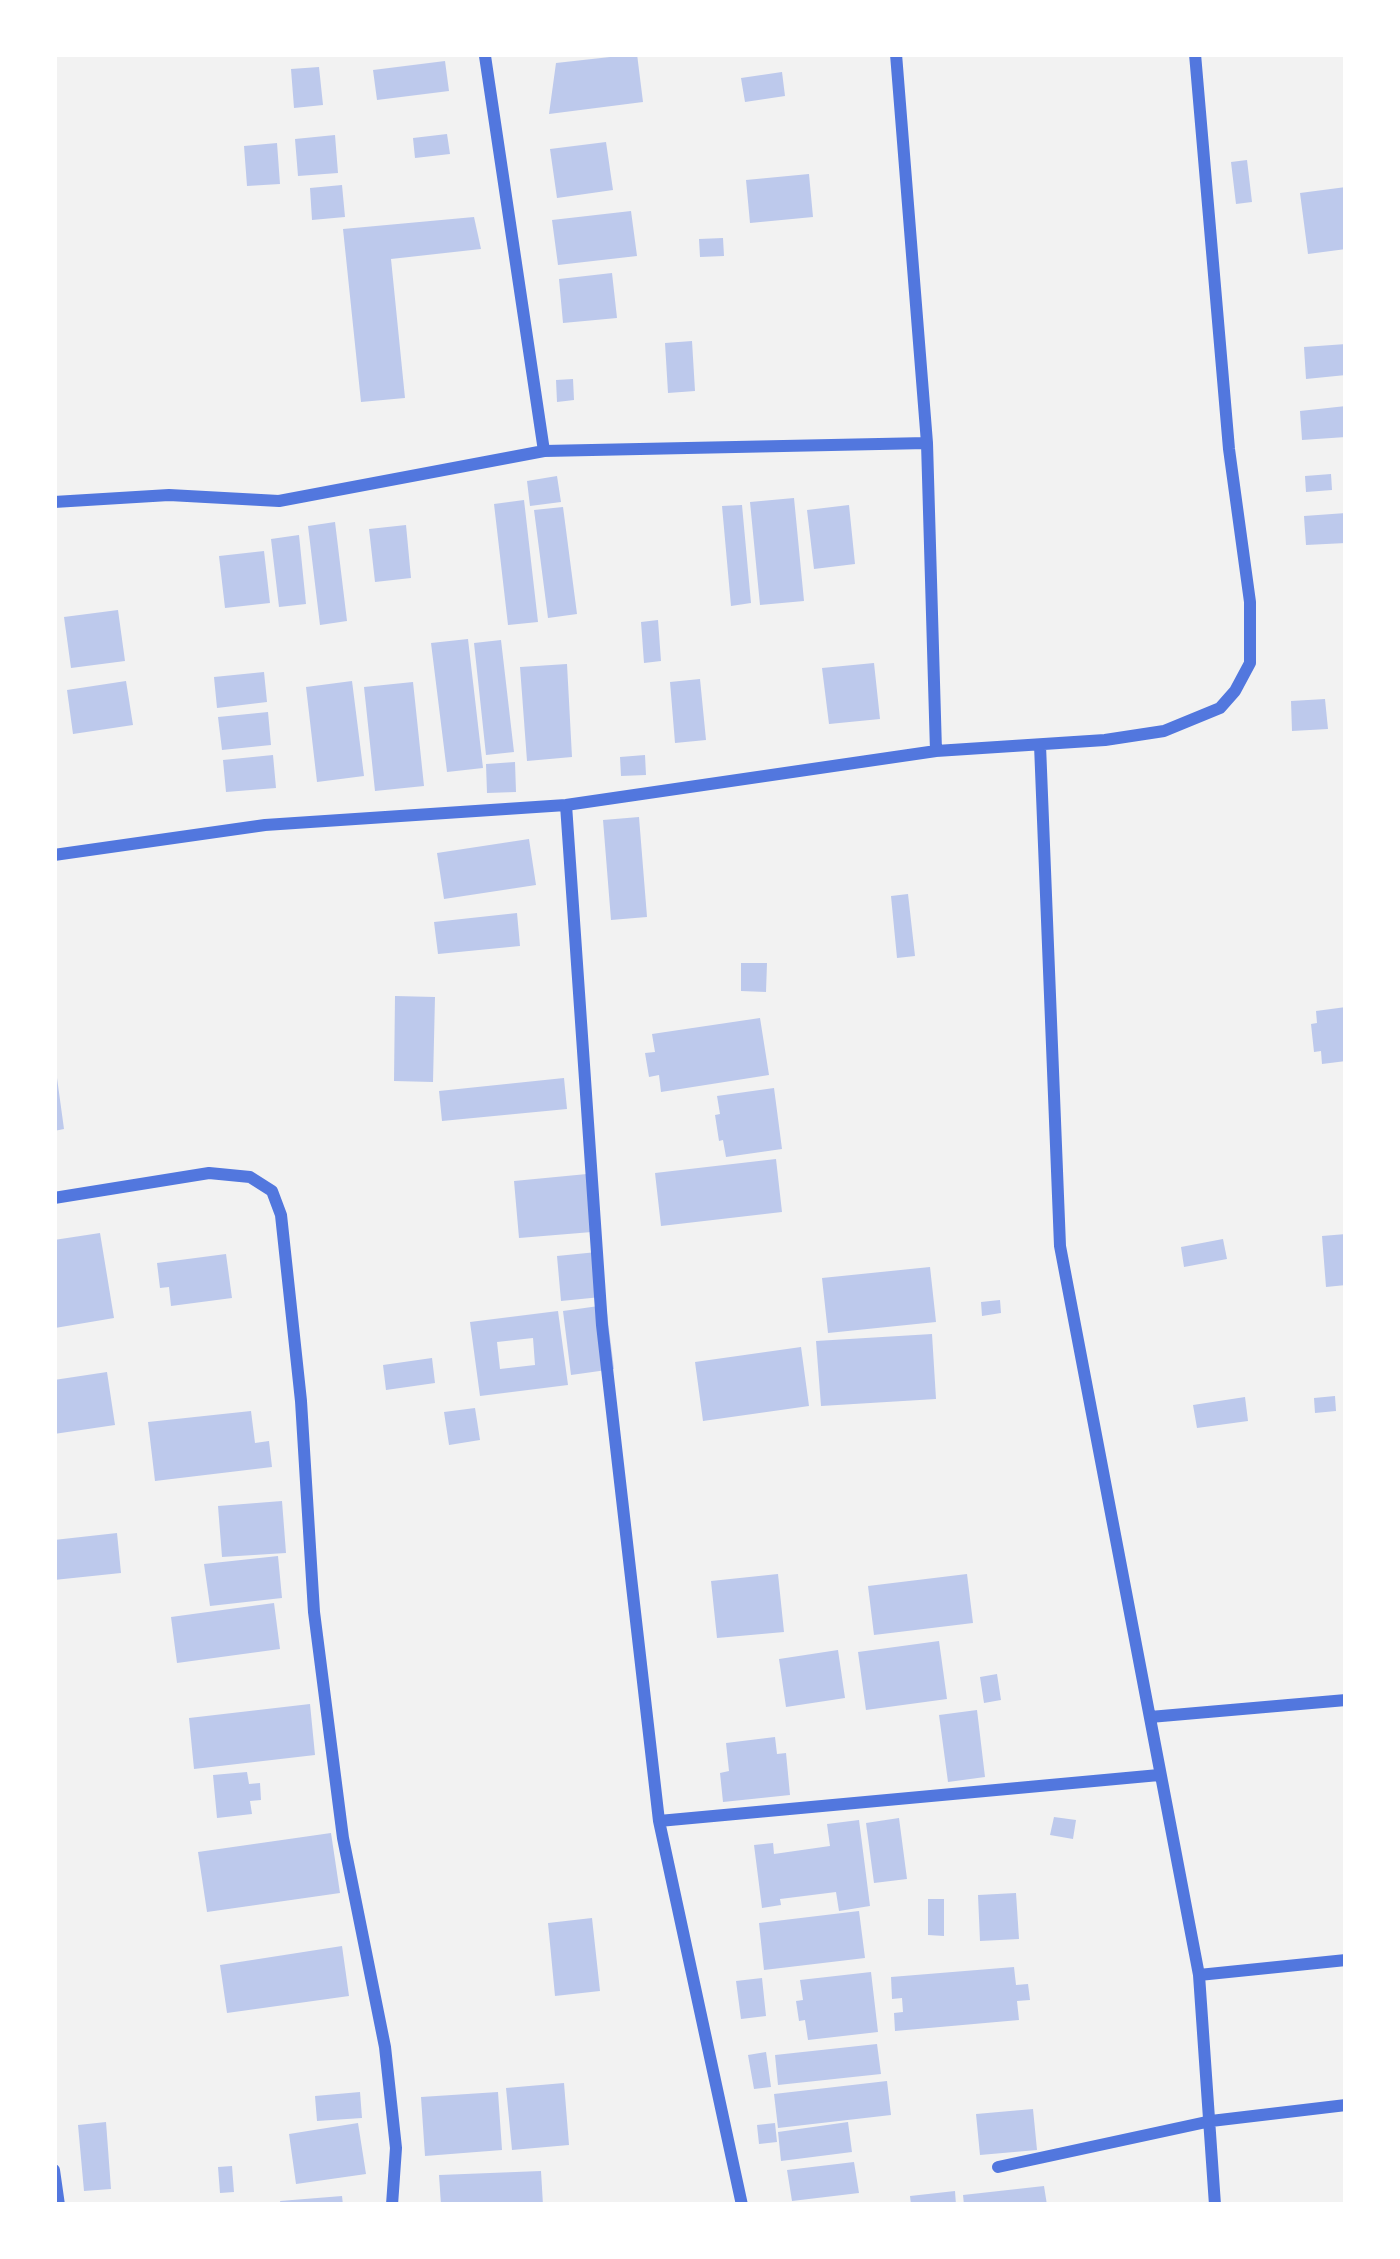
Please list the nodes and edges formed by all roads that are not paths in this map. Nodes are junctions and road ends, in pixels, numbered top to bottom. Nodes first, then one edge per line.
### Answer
1 (896, 54) edge
2 (1196, 54) edge
3 (485, 56) edge
4 (927, 442) junction
5 (544, 451) junction
6 (54, 502) edge
7 (1040, 746) junction
8 (936, 751) junction
9 (566, 806) junction
10 (54, 855) edge
11 (54, 1198) edge
12 (1346, 1700) edge
13 (1150, 1717) junction
14 (1159, 1775) junction
15 (659, 1821) junction
16 (1346, 1960) edge
17 (1199, 1975) junction
18 (1346, 2105) edge
19 (1211, 2121) junction
20 (998, 2167) dead end
21 (54, 2170) edge
22 (59, 2205) edge
23 (392, 2205) edge
24 (742, 2205) edge
25 (1215, 2205) edge

1 - 4 street
2 - 7 street
3 - 5 street
4 - 5 street
4 - 8 street
5 - 6 street
7 - 8 street
7 - 13 street
8 - 9 street
9 - 10 street
9 - 15 street
11 - 23 street
12 - 13 street
13 - 14 street
14 - 15 street
14 - 17 street
15 - 24 street
16 - 17 street
17 - 19 street
18 - 19 street
19 - 20 street
19 - 25 street
21 - 22 street

